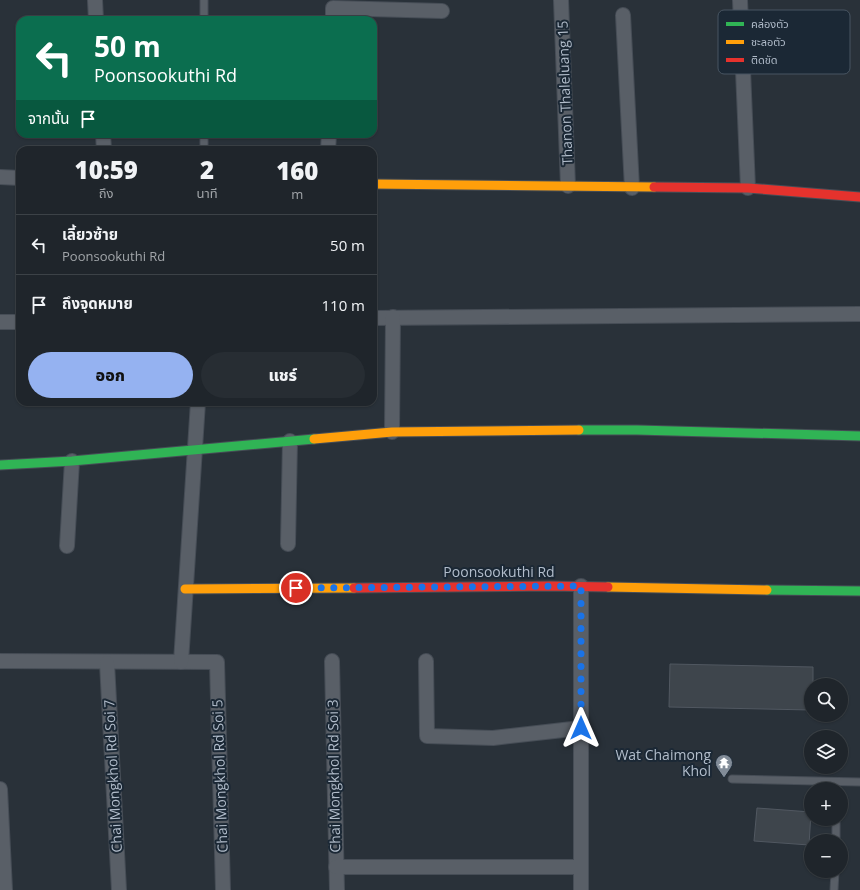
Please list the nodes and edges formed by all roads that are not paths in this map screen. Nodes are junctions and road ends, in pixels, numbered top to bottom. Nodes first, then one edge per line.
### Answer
1 (95, 0) edge
2 (204, 0) edge
3 (562, 0) edge
4 (740, 0) edge
5 (352, 5) edge
6 (740, 10) edge
7 (442, 11) dead end
8 (623, 15) dead end
9 (96, 16) edge
10 (204, 16) edge
11 (332, 16) edge
12 (743, 74) edge
13 (0, 177) edge
14 (16, 178) edge
15 (377, 184) edge
16 (568, 186) junction
17 (632, 188) junction
18 (748, 188) junction
19 (860, 197) edge
20 (860, 314) edge
21 (393, 317) junction
22 (377, 318) edge
23 (0, 322) edge
24 (16, 322) edge
25 (198, 406) edge
26 (392, 432) junction
27 (860, 436) edge
28 (290, 441) junction
29 (194, 449) junction
30 (72, 461) junction
31 (0, 465) edge
32 (288, 544) dead end
33 (67, 546) dead end
34 (581, 586) junction
35 (186, 589) junction
36 (860, 591) edge
37 (0, 661) edge
38 (332, 661) dead end
39 (426, 661) dead end
40 (106, 662) junction
41 (181, 662) junction
42 (581, 728) junction
43 (732, 779) dead end
44 (860, 782) edge
45 (804, 784) edge
46 (848, 784) edge
47 (0, 789) edge
48 (336, 867) junction
49 (581, 867) junction
50 (835, 878) edge
51 (6, 890) edge
52 (119, 890) edge
53 (223, 890) edge
54 (336, 890) edge
55 (581, 890) edge
56 (834, 890) edge

1 - 9 street
2 - 10 lane
3 - 16 street, Thanon Thaleluang 15
4 - 6 street
5 - 7 street
5 - 11 street
8 - 17 street
12 - 18 street
13 - 14 street
15 - 16 street
16 - 17 street
17 - 18 street
18 - 19 street
20 - 21 street
21 - 22 street
21 - 26 street
23 - 24 street
25 - 29 street
26 - 27 street
26 - 28 street
28 - 29 street
28 - 32 street
29 - 30 street
29 - 35 street
30 - 31 street
30 - 33 street
34 - 35 street, Poonsookuthi Rd
34 - 36 street, Poonsookuthi Rd
34 - 42 street
35 - 41 street
37 - 40 street
38 - 48 street, Chai Mongkhol Rd Soi 3
39 - 42 street
40 - 41 street
40 - 52 street, Chai Mongkhol Rd Soi 7
41 - 53 street, Chai Mongkhol Rd Soi 5
42 - 49 street
43 - 45 lane
44 - 46 lane
47 - 51 street
48 - 49 street
48 - 54 street, Chai Mongkhol Rd Soi 3
49 - 55 street
50 - 56 lane

